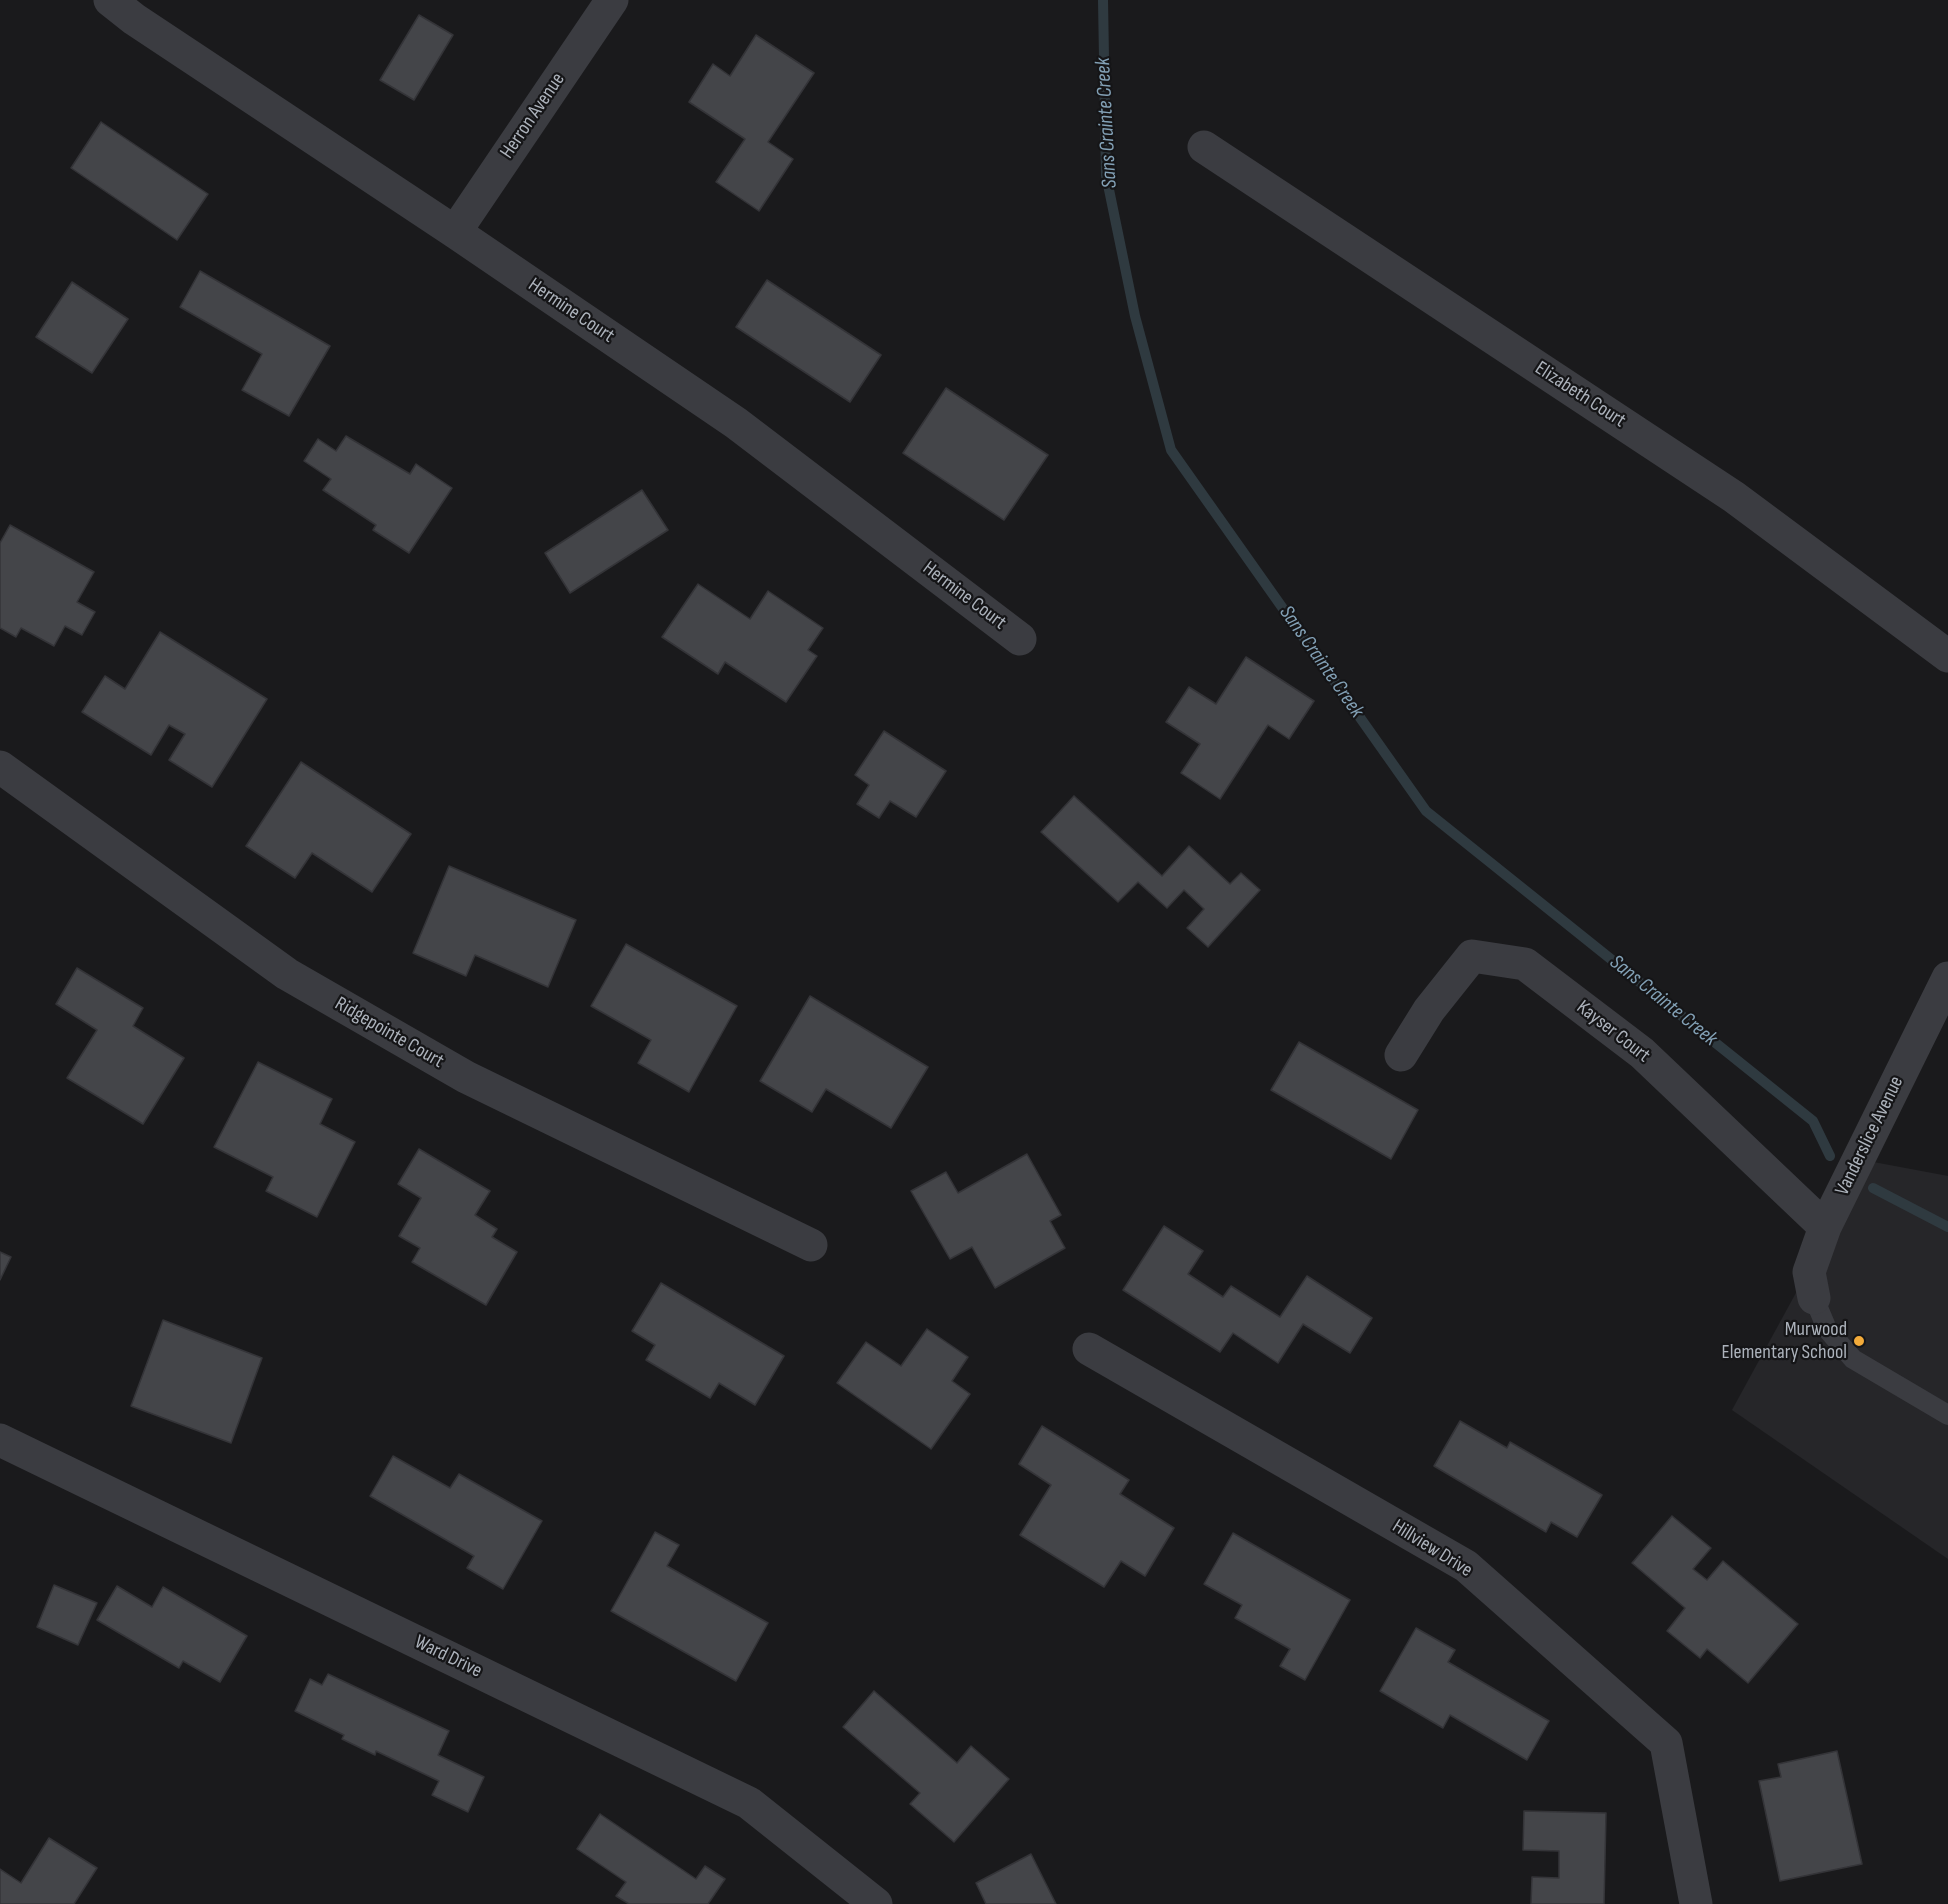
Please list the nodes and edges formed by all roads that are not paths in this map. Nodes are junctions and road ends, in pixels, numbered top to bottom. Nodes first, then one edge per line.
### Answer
1 (110, 0) edge
2 (612, 0) edge
3 (1204, 147) dead end
4 (455, 232) junction
5 (1020, 639) dead end
6 (1948, 656) edge
7 (0, 767) edge
8 (1948, 978) edge
9 (1401, 1055) dead end
10 (1824, 1227) junction
11 (811, 1245) dead end
12 (1814, 1298) joint
13 (1089, 1349) dead end
14 (1948, 1415) edge
15 (0, 1440) edge
16 (876, 1904) edge
17 (1696, 1904) edge

1 - 4 street, Hermine Court
2 - 4 street, Herron Avenue
3 - 6 street, Elizabeth Court
4 - 5 street, Hermine Court
7 - 11 street, Ridgepointe Court
8 - 10 street, Vanderslice Avenue
9 - 10 street, Kayser Court
10 - 12 street, Vanderslice Avenue
12 - 14 lane
13 - 17 street, Hillview Drive
15 - 16 street, Ward Drive

